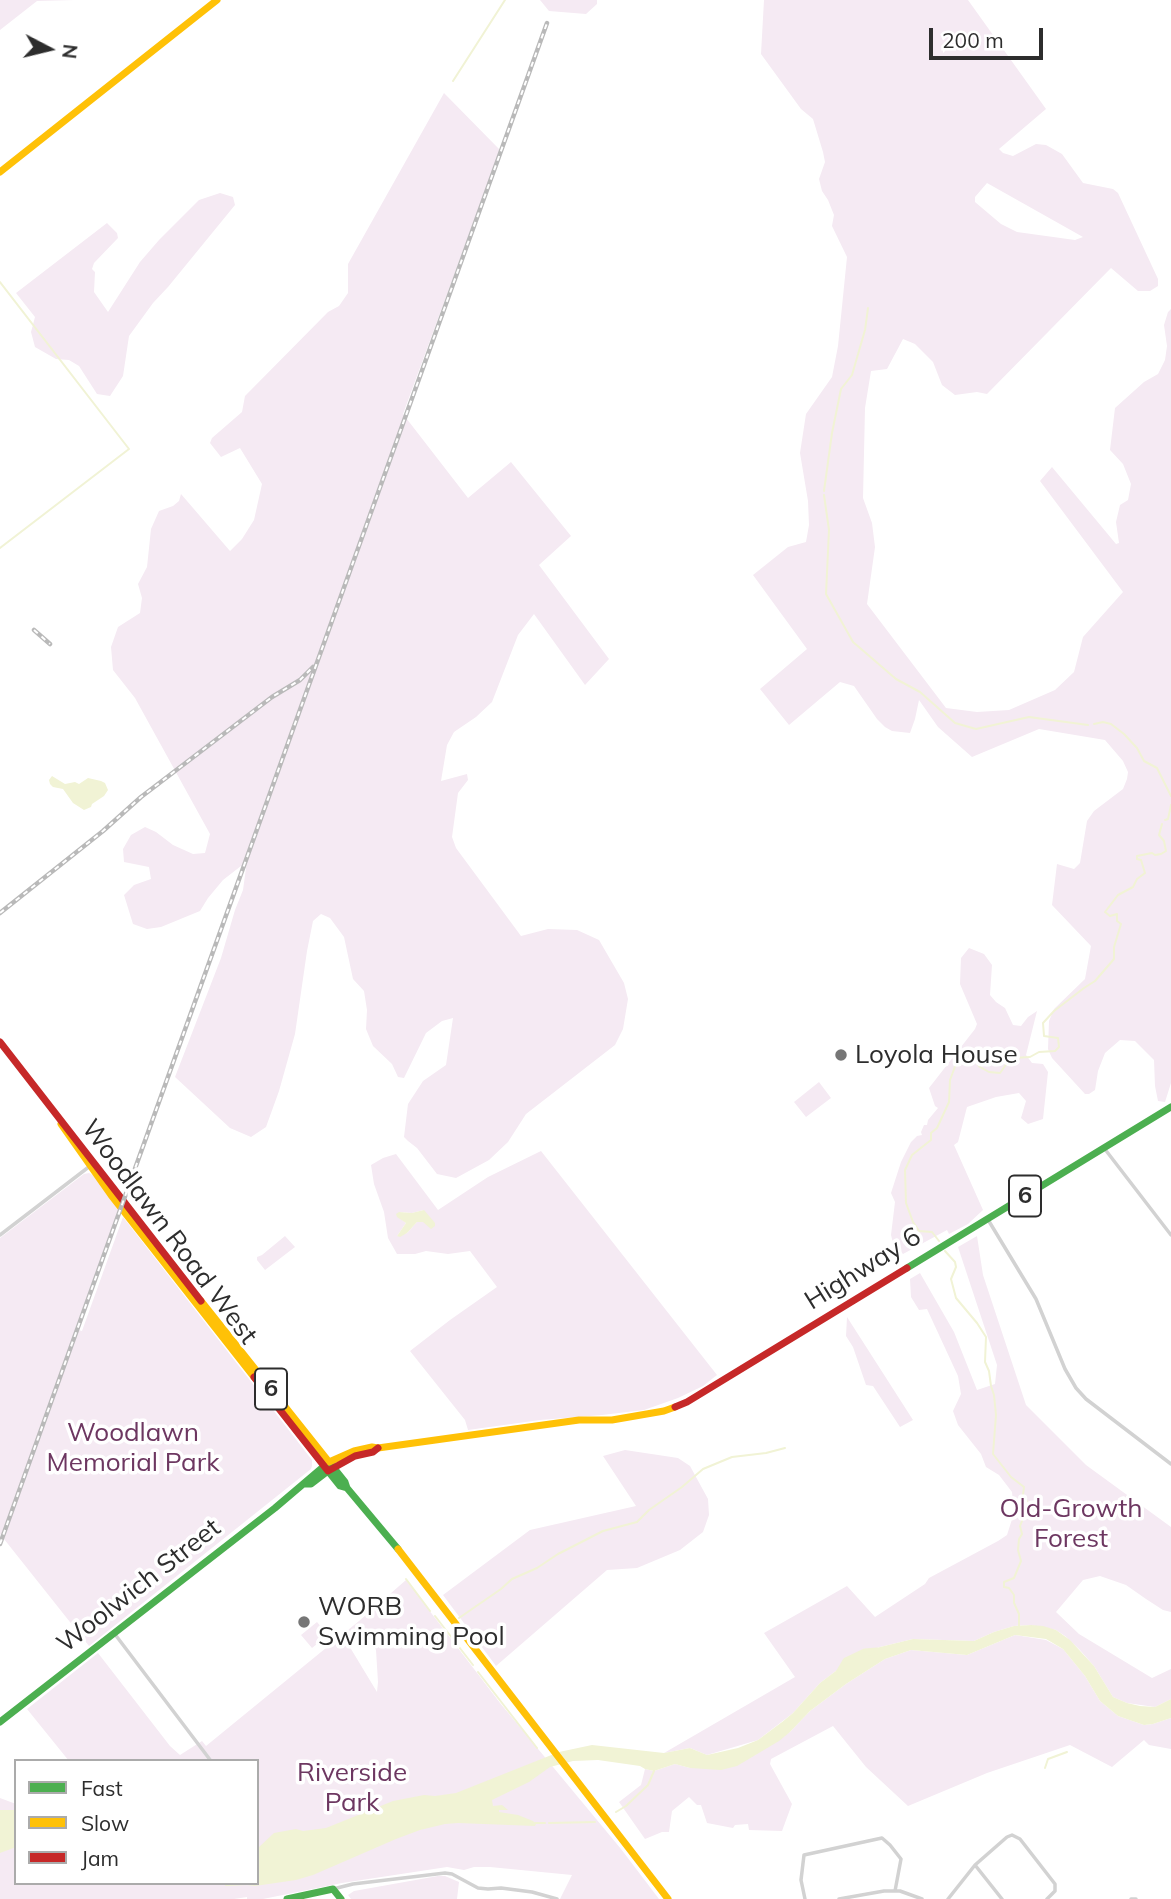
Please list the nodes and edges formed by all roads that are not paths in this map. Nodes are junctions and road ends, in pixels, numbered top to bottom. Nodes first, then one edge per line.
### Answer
1 (217, 0) edge
2 (0, 172) edge
3 (0, 1042) edge
4 (1171, 1107) edge
5 (1104, 1148) junction
6 (92, 1164) junction
7 (987, 1218) junction
8 (0, 1235) edge
9 (1171, 1236) edge
10 (562, 1423) joint
11 (1171, 1464) edge
12 (329, 1467) junction
13 (114, 1633) junction
14 (0, 1722) edge
15 (209, 1759) edge
16 (975, 1864) junction
17 (333, 1889) junction
18 (895, 1891) junction
19 (287, 1899) edge
20 (341, 1899) edge
21 (557, 1899) edge
22 (668, 1899) edge
23 (805, 1899) edge
24 (839, 1899) edge
25 (922, 1899) edge
26 (948, 1899) edge
27 (1002, 1899) edge
28 (1047, 1899) edge

1 - 2 main road
3 - 6 main road, Woodlawn Road West / 6
4 - 5 main road, Highway 6 / 6
5 - 7 main road, Highway 6 / 6
5 - 9 street
6 - 8 street
6 - 12 main road, Woodlawn Road West / 6
7 - 10 main road, Highway 6 / 6
7 - 11 street
10 - 12 main road, Woolwich Street / 6
12 - 13 main road, Woolwich Street
12 - 22 main road, Woodlawn Road West
13 - 14 main road, Woolwich Street
13 - 15 street
16 - 26 street
16 - 27 street
16 - 28 street
17 - 19 main road
17 - 20 main road
17 - 21 street
18 - 23 street
18 - 24 street
18 - 25 street

